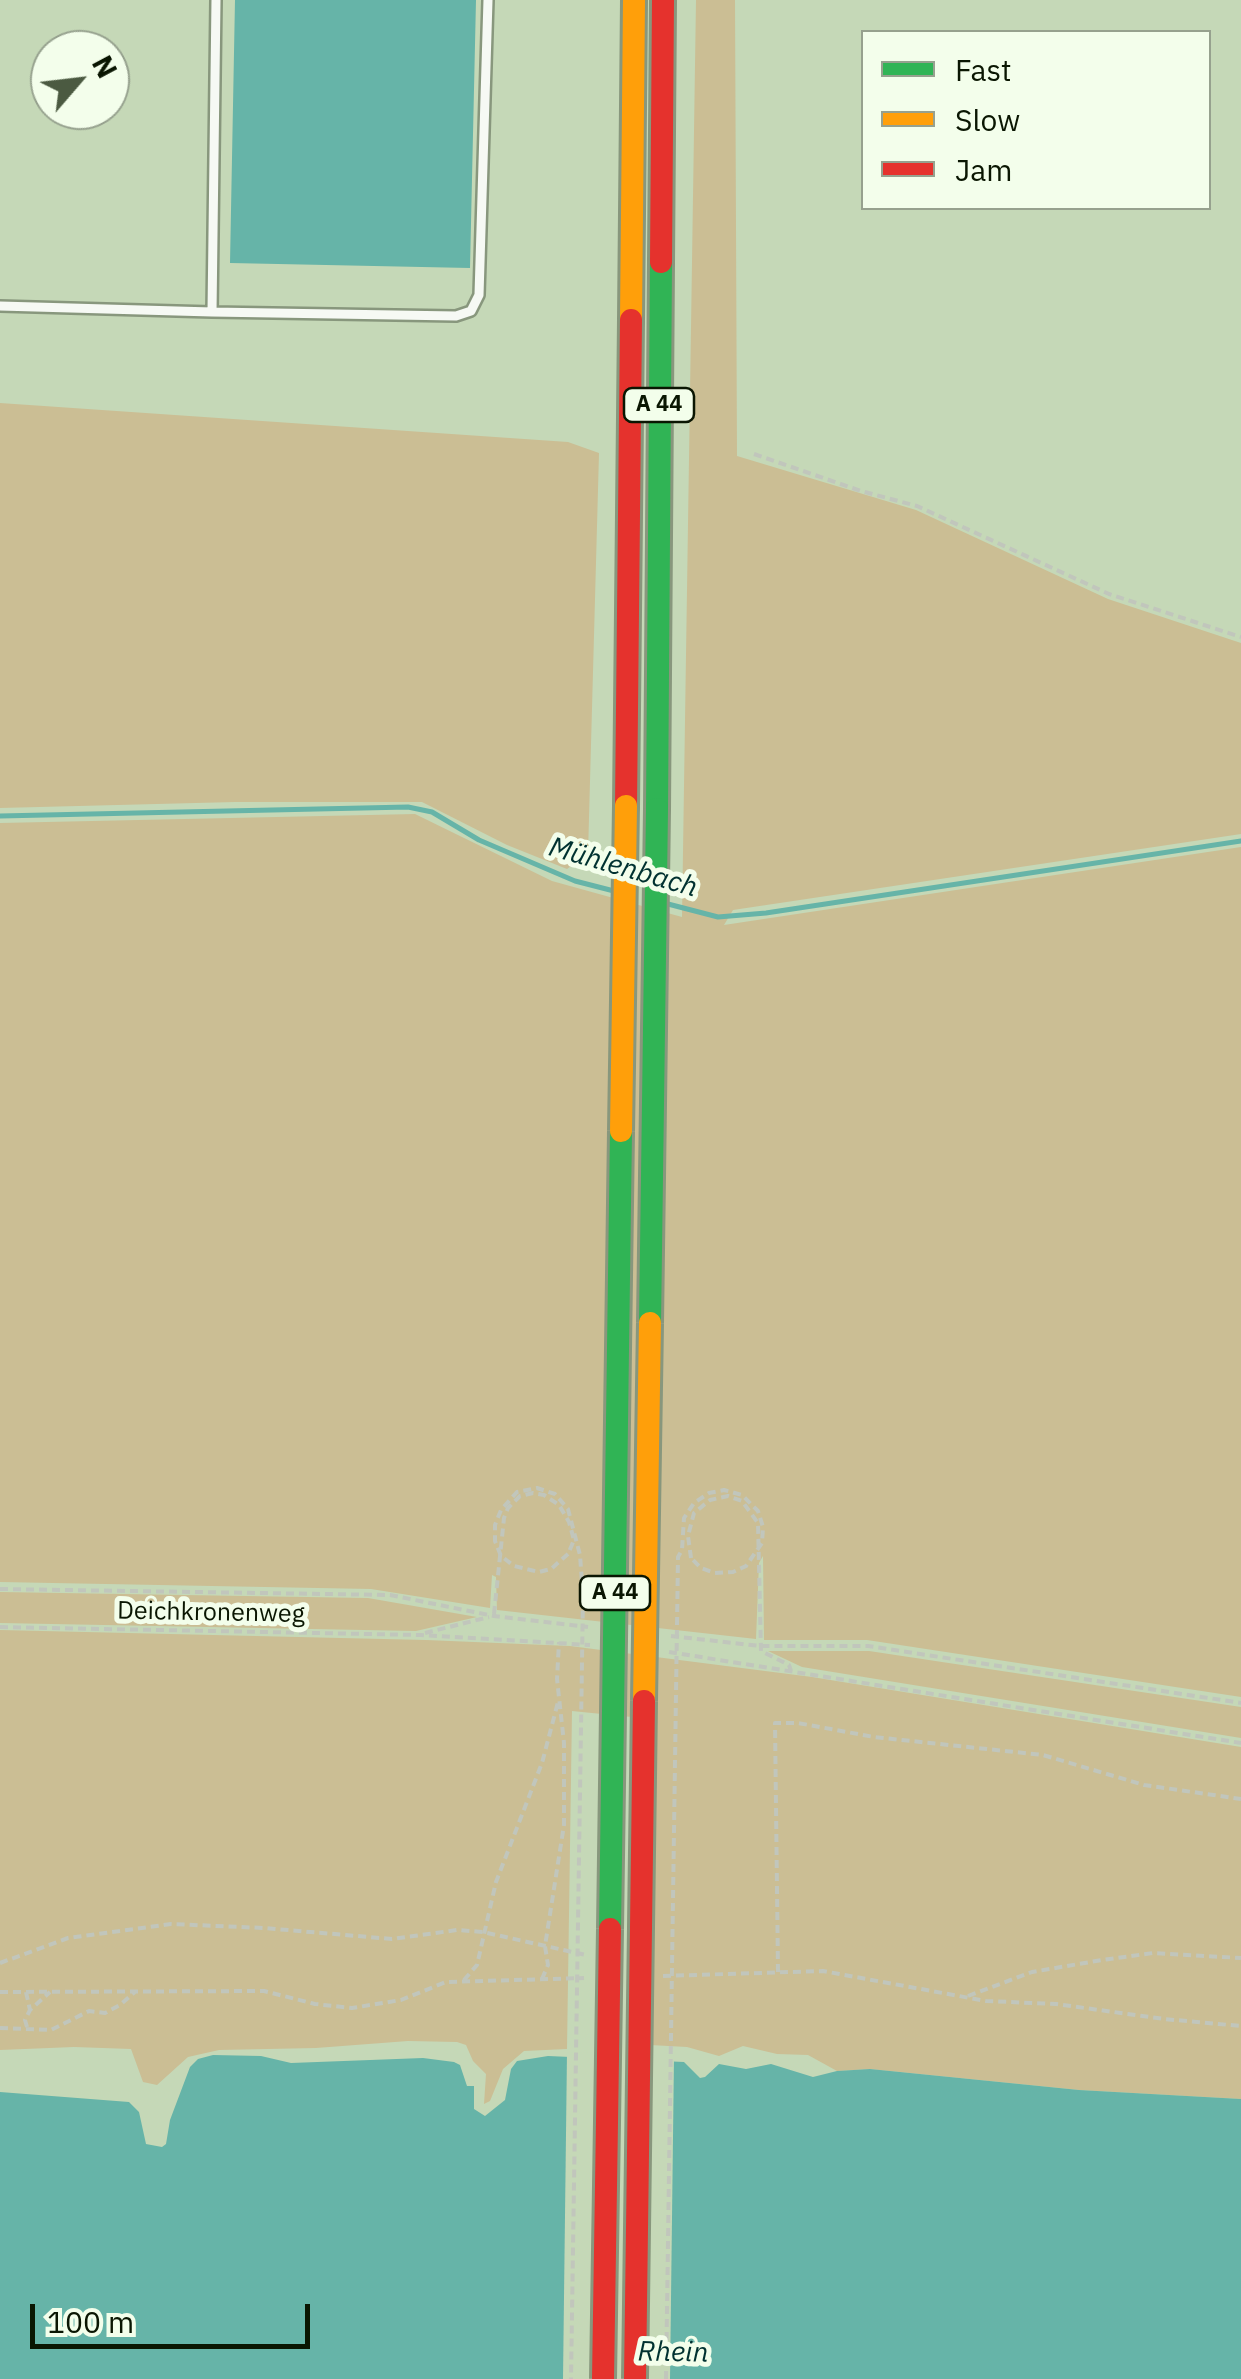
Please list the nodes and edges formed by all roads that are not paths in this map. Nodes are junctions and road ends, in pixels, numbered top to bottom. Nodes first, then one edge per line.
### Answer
1 (216, 0) edge
2 (488, 0) edge
3 (634, 0) edge
4 (663, 0) edge
5 (0, 306) edge
6 (212, 312) junction
7 (603, 2379) edge
8 (635, 2379) edge

1 - 6 lane
2 - 6 lane
3 - 7 highway, A 44, bridge
4 - 8 highway, A 44, bridge
5 - 6 lane

